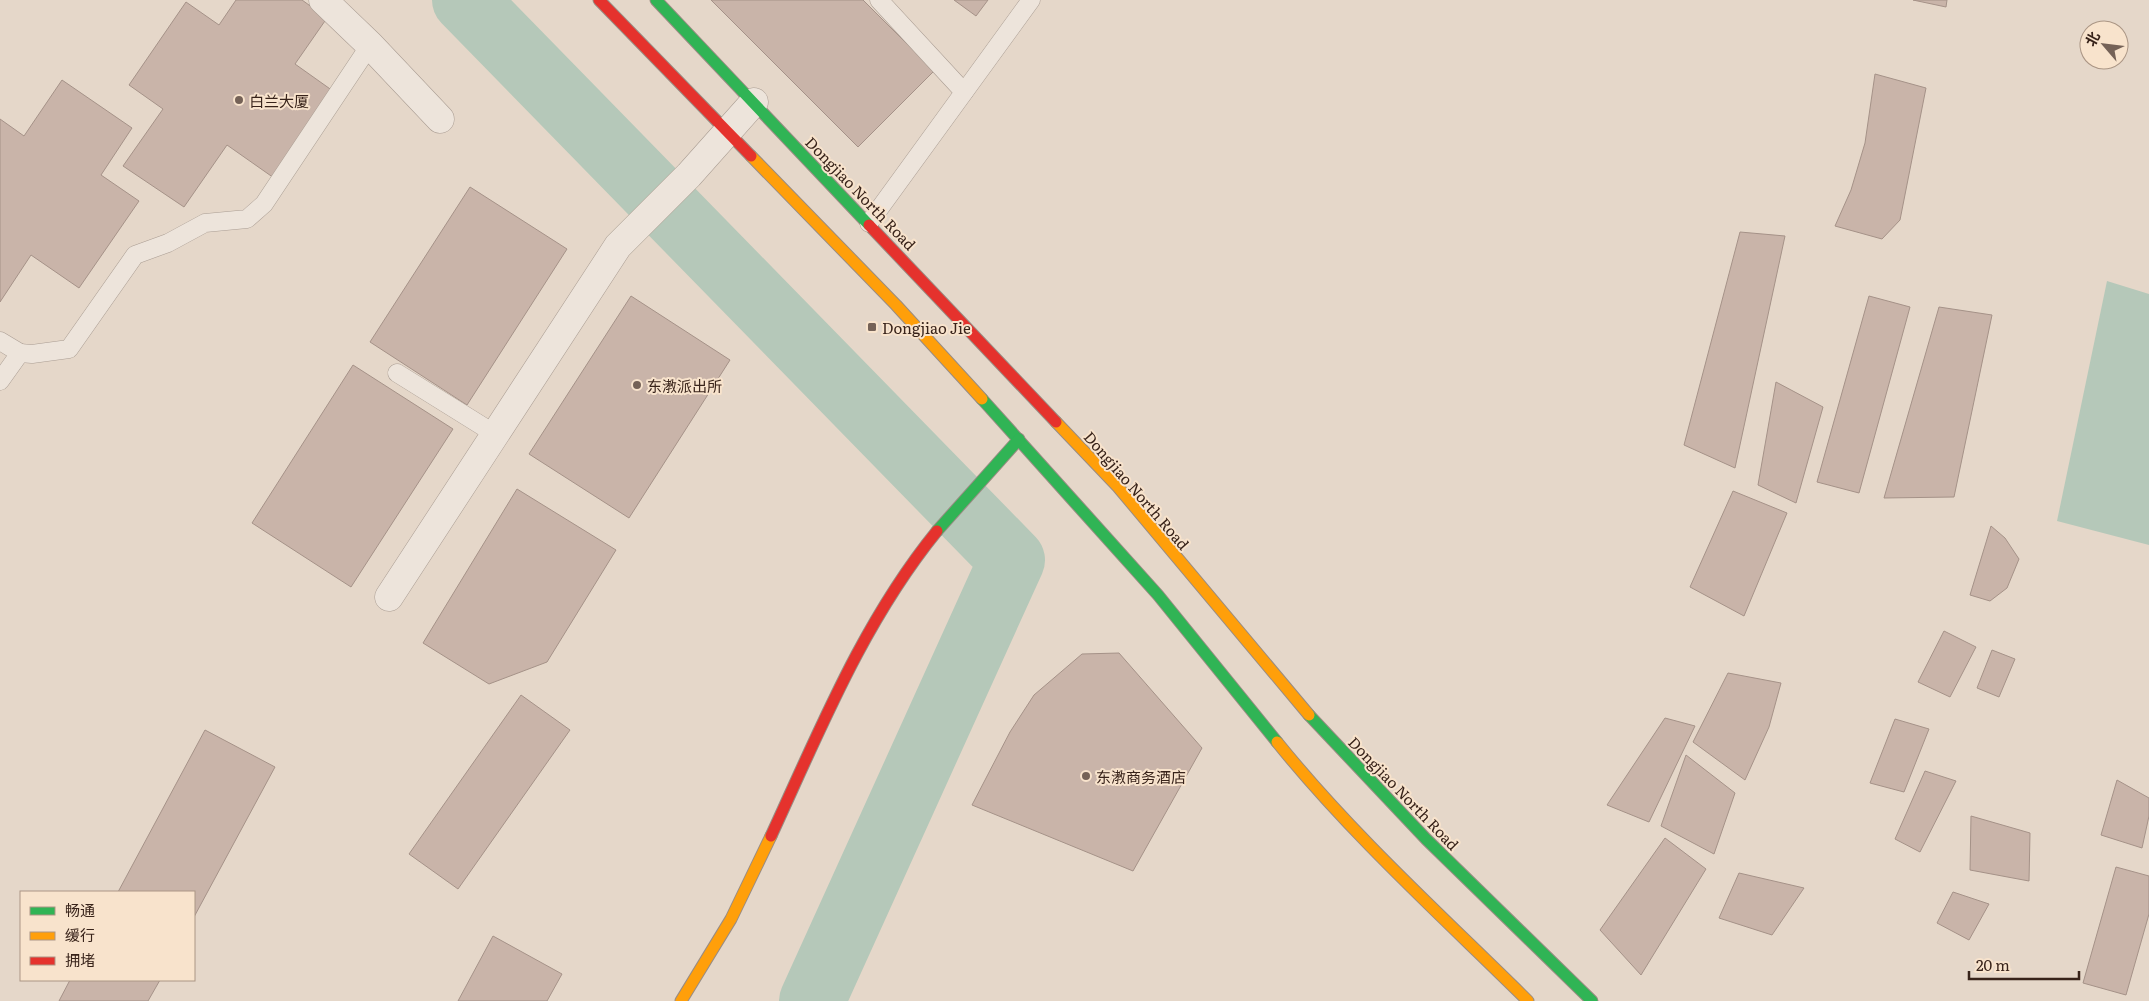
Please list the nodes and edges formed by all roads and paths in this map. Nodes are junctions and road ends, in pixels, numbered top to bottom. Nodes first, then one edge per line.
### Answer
1 (323, 0) edge
2 (599, 0) edge
3 (656, 0) edge
4 (879, 0) edge
5 (1031, 0) edge
6 (370, 45) junction
7 (964, 92) junction
8 (754, 102) junction
9 (440, 119) dead end
10 (727, 132) junction
11 (869, 223) junction
12 (0, 341) edge
13 (20, 353) junction
14 (397, 373) dead end
15 (0, 381) edge
16 (496, 434) junction
17 (1019, 439) junction
18 (388, 598) dead end
19 (681, 1001) edge
20 (1528, 1001) edge
21 (1592, 1001) edge

1 - 6 street
2 - 10 main road
3 - 8 main road, Dongjiao North Road
4 - 7 lane
5 - 7 lane
6 - 9 street
6 - 13 lane
7 - 11 lane
8 - 10 street
8 - 11 main road, Dongjiao North Road
10 - 16 street
10 - 17 main road
11 - 21 main road, Dongjiao North Road
12 - 13 lane
13 - 15 lane
14 - 16 lane
16 - 18 street
17 - 19 main road
17 - 20 main road

